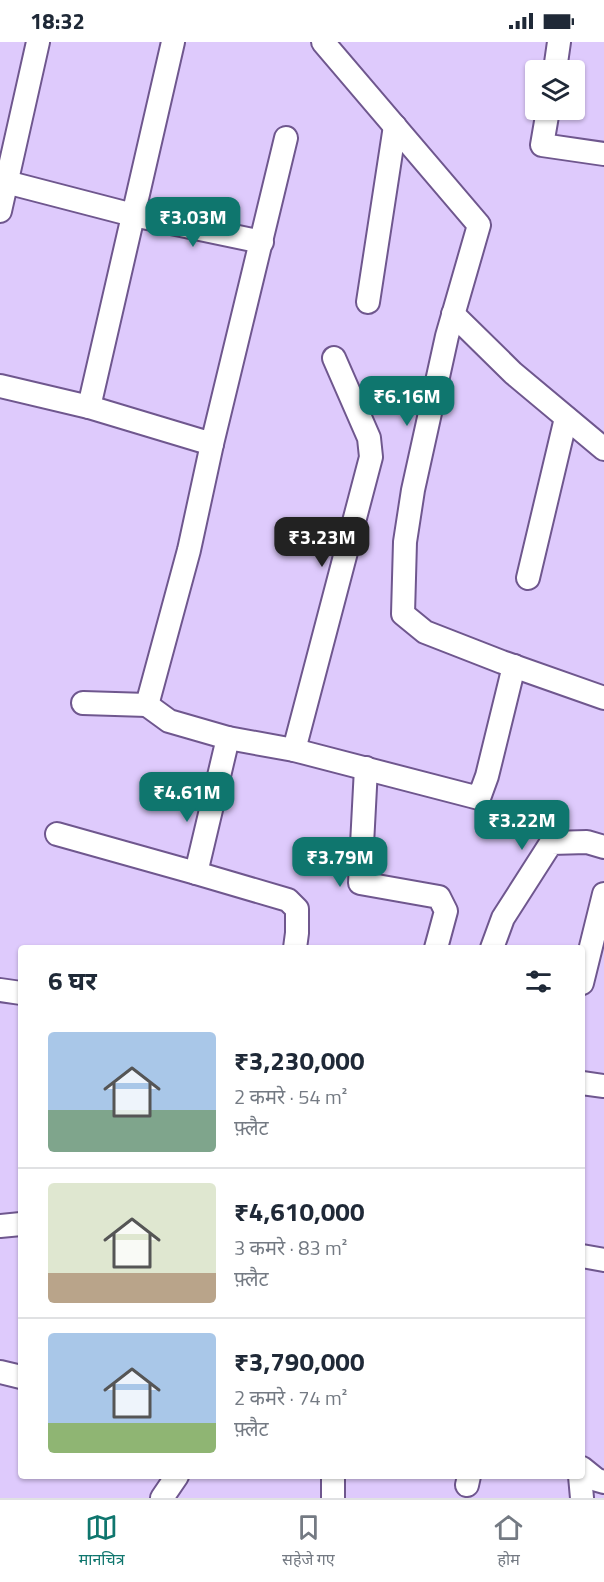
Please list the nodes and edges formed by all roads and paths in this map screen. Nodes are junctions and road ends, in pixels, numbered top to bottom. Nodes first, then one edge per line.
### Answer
1 (38, 42) edge
2 (173, 42) edge
3 (322, 42) edge
4 (559, 42) edge
5 (556, 60) edge
6 (10, 116) edge
7 (546, 120) edge
8 (395, 126) junction
9 (286, 138) dead end
10 (604, 154) edge
11 (6, 182) junction
12 (0, 211) edge
13 (133, 215) junction
14 (262, 242) junction
15 (368, 302) dead end
16 (453, 315) junction
17 (334, 358) dead end
18 (0, 386) edge
19 (89, 407) junction
20 (566, 418) junction
21 (212, 444) junction
22 (604, 449) edge
23 (528, 578) dead end
24 (514, 666) junction
25 (604, 698) edge
26 (83, 703) dead end
27 (147, 705) junction
28 (228, 738) junction
29 (294, 750) junction
30 (366, 768) junction
31 (57, 834) dead end
32 (604, 847) edge
33 (196, 873) junction
34 (604, 894) edge
35 (295, 945) edge
36 (437, 945) edge
37 (493, 945) edge
38 (585, 971) edge
39 (0, 990) edge
40 (18, 993) edge
41 (585, 1083) edge
42 (604, 1086) edge
43 (18, 1224) edge
44 (0, 1226) edge
45 (585, 1257) edge
46 (604, 1260) edge
47 (0, 1372) edge
48 (18, 1376) edge
49 (585, 1470) edge
50 (175, 1479) edge
51 (333, 1479) edge
52 (580, 1479) edge
53 (604, 1482) edge
54 (162, 1498) edge
55 (333, 1498) edge
56 (582, 1498) edge

1 - 6 street
2 - 13 street
3 - 8 street
4 - 5 street
6 - 11 street
7 - 10 street
8 - 15 street
8 - 16 street
9 - 14 street
11 - 12 street
11 - 13 street
13 - 14 street
13 - 19 street
14 - 21 street
16 - 20 street
16 - 24 street
17 - 29 street
18 - 19 street
19 - 21 street
20 - 22 street
20 - 23 street
21 - 27 street
24 - 25 street
24 - 30 street
26 - 27 street
27 - 28 street
28 - 29 street
28 - 33 street
29 - 30 street
30 - 36 street
31 - 33 street
32 - 37 street
33 - 35 street
34 - 38 street
39 - 40 street
41 - 42 street
43 - 44 street
45 - 46 street
47 - 48 street
49 - 53 street
50 - 54 street
51 - 55 street
52 - 56 street

